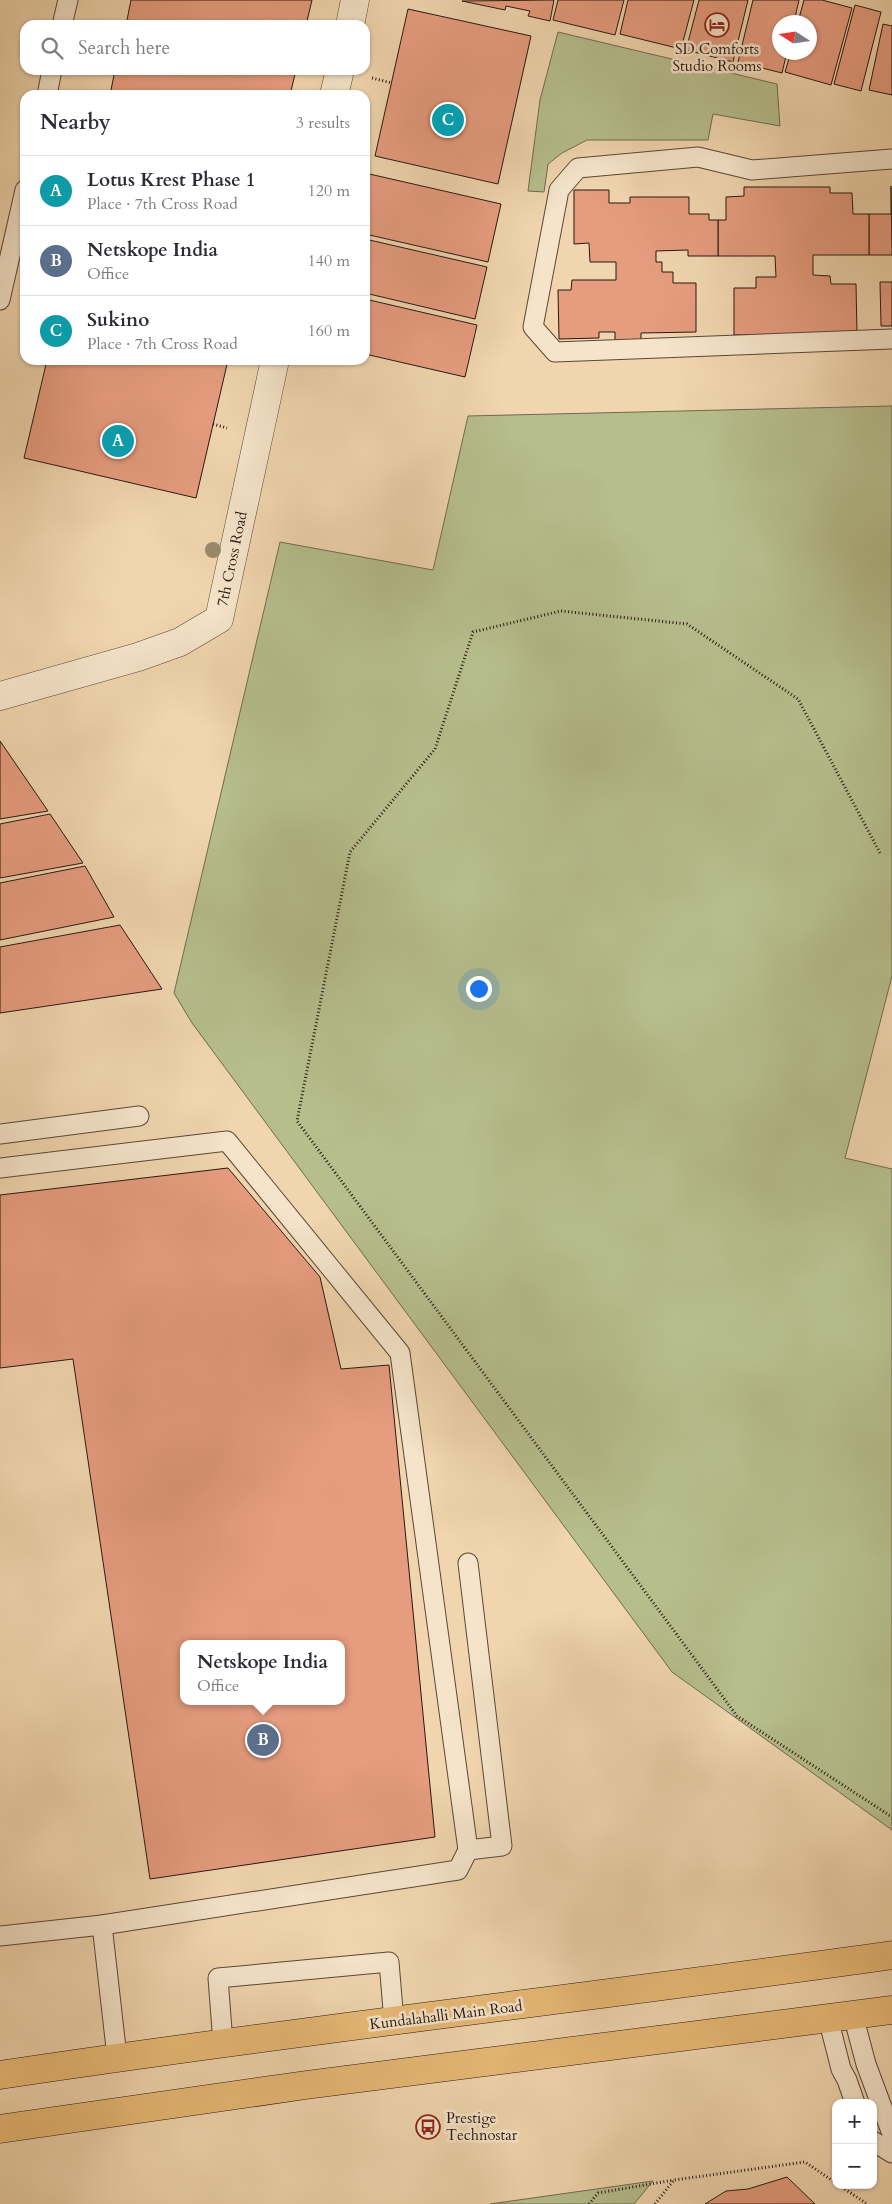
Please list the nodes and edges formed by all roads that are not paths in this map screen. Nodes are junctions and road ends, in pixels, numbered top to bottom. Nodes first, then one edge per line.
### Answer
1 (68, 0) edge
2 (355, 0) edge
3 (63, 20) edge
4 (351, 20) edge
5 (51, 75) edge
6 (339, 75) edge
7 (47, 90) edge
8 (335, 90) edge
9 (892, 159) edge
10 (20, 212) edge
11 (0, 300) edge
12 (892, 339) edge
13 (274, 365) edge
14 (0, 696) edge
15 (139, 1116) dead end
16 (0, 1134) edge
17 (0, 1168) edge
18 (468, 1563) dead end
19 (468, 1850) junction
20 (102, 1925) junction
21 (0, 1936) edge
22 (892, 1955) edge
23 (892, 2010) edge
24 (840, 2017) junction
25 (394, 2022) junction
26 (223, 2044) junction
27 (117, 2057) junction
28 (0, 2075) edge
29 (853, 2099) edge
30 (0, 2129) edge
31 (892, 2134) edge
32 (877, 2144) edge
33 (892, 2154) edge

1 - 3 lane
2 - 4 street
5 - 7 lane
6 - 8 street
9 - 12 lane
10 - 11 lane
13 - 14 street, 7th Cross Road
15 - 16 lane
17 - 19 lane
18 - 19 lane
19 - 20 lane
20 - 21 lane
20 - 27 lane
22 - 25 main road, Kundalahalli Main Road
23 - 24 main road
24 - 29 lane
24 - 30 main road
24 - 31 lane
25 - 26 main road, Kundalahalli Main Road
25 - 26 lane
26 - 27 main road, Kundalahalli Main Road
27 - 28 main road, Kundalahalli Main Road
32 - 33 lane

